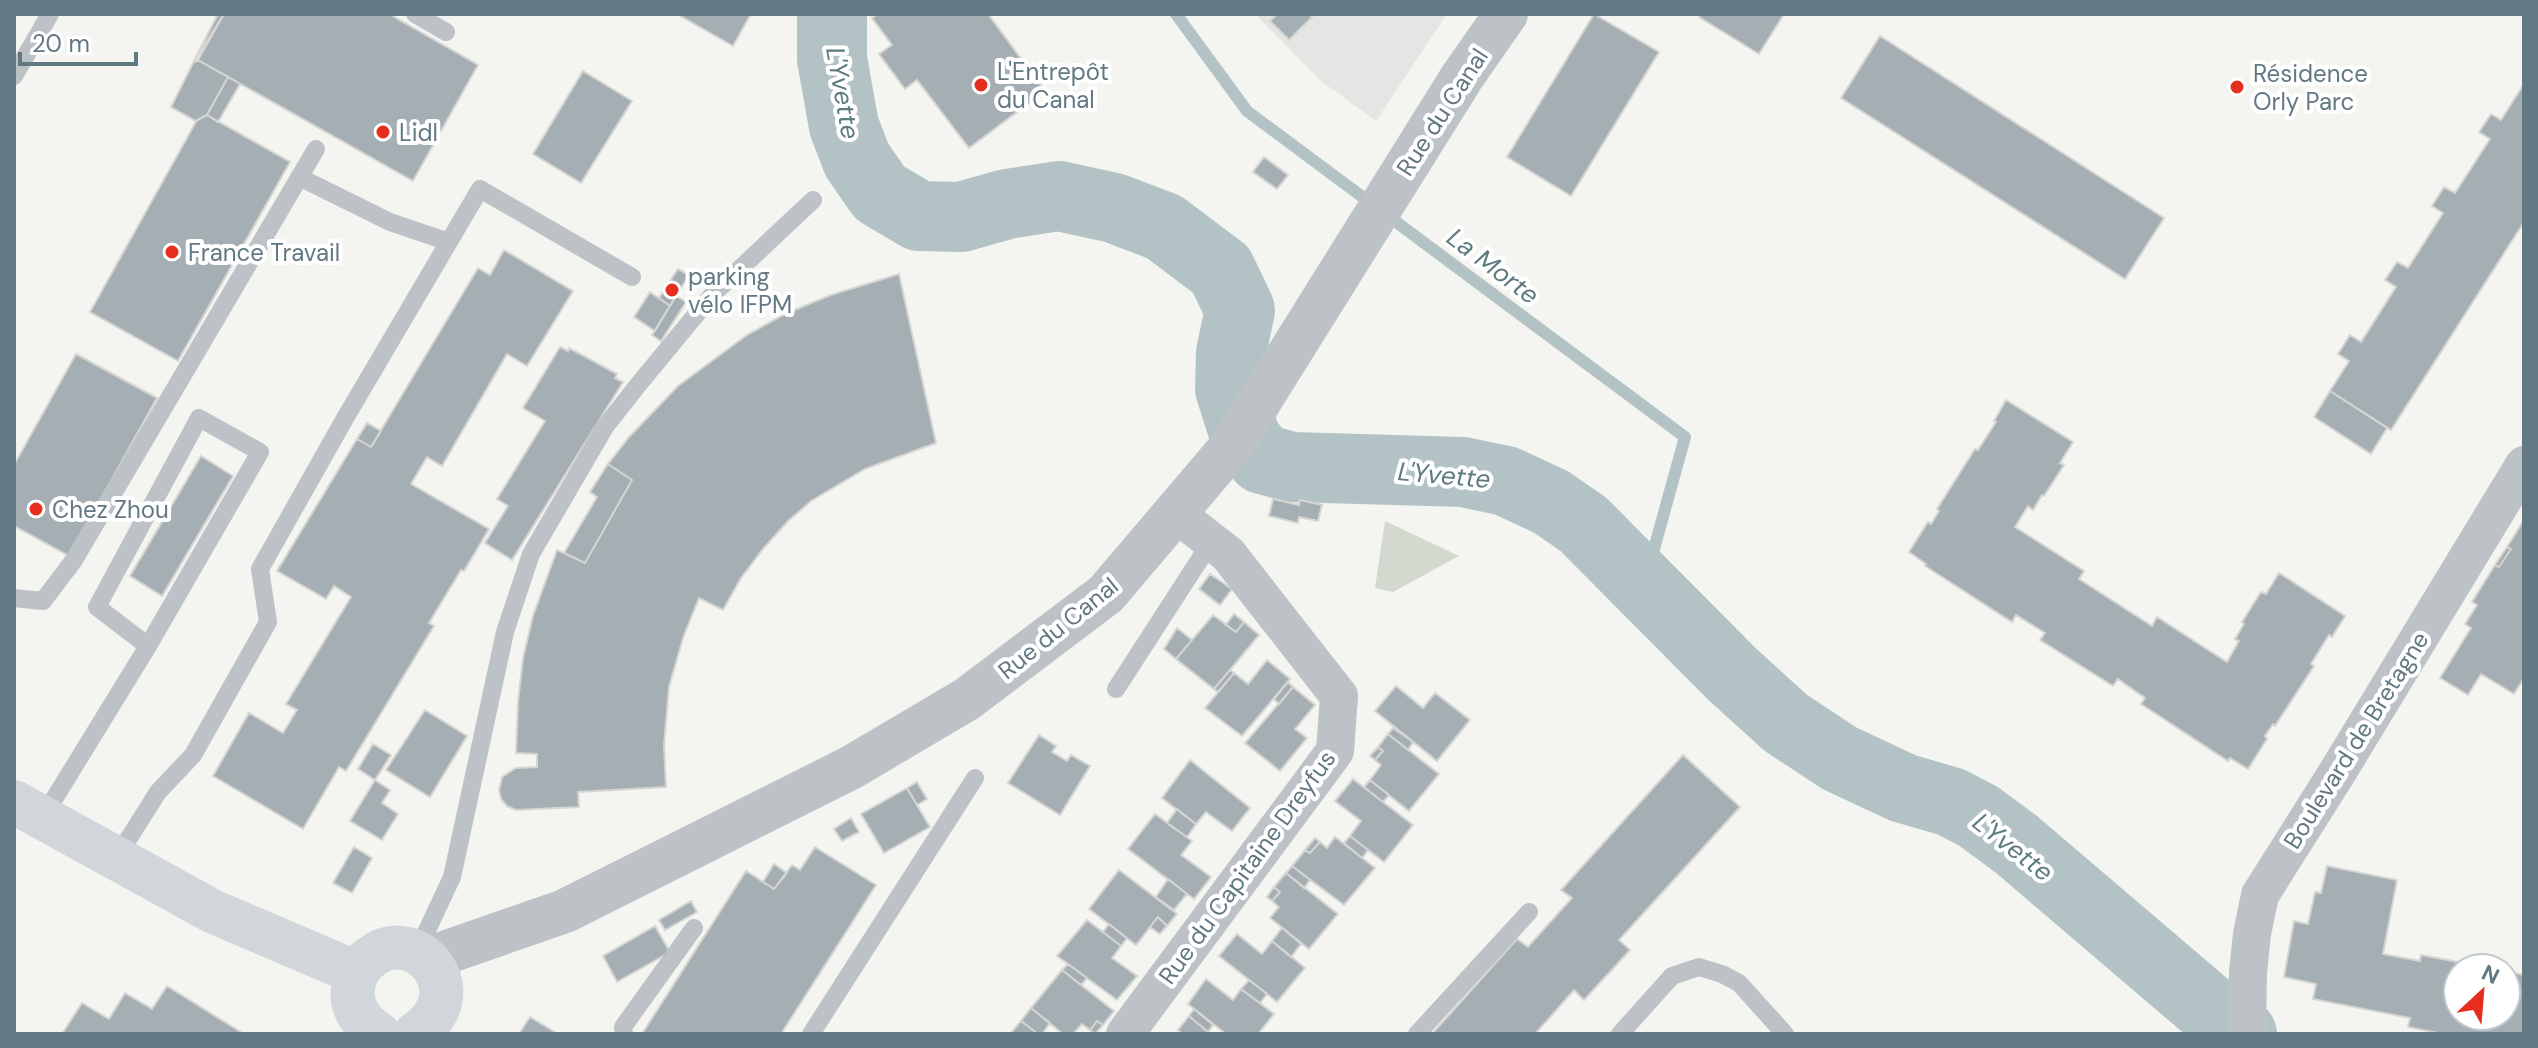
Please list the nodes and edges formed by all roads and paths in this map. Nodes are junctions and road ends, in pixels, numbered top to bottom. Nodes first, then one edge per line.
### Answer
1 (50, 14) edge
2 (415, 14) edge
3 (1506, 14) edge
4 (446, 32) dead end
5 (14, 76) edge
6 (316, 149) dead end
7 (299, 177) junction
8 (813, 200) dead end
9 (449, 242) junction
10 (632, 277) dead end
11 (2524, 465) edge
12 (1175, 513) junction
13 (1211, 542) junction
14 (14, 598) edge
15 (148, 646) junction
16 (1116, 689) dead end
17 (975, 778) dead end
18 (28, 810) edge
19 (117, 857) junction
20 (1529, 912) dead end
21 (694, 928) dead end
22 (422, 956) junction
23 (357, 973) junction
24 (2247, 1016) edge
25 (379, 1034) edge
26 (415, 1034) edge
27 (624, 1034) edge
28 (811, 1034) edge
29 (1125, 1034) edge
30 (1417, 1034) edge
31 (1620, 1034) edge
32 (1785, 1034) edge

1 - 5 lane
2 - 4 lane
3 - 12 street, Rue du Canal
6 - 7 lane
7 - 9 lane
7 - 14 lane
8 - 22 lane
9 - 10 lane
9 - 19 lane
11 - 24 street, Boulevard de Bretagne
12 - 13 street, Rue du Capitaine Dreyfus
12 - 22 street, Rue du Canal
13 - 16 lane
13 - 29 street, Rue du Capitaine Dreyfus
15 - 15 lane
15 - 18 lane
17 - 28 lane
18 - 19 main road
19 - 23 main road
20 - 30 lane
21 - 27 lane
22 - 23 main road
22 - 26 main road
23 - 25 main road
31 - 32 lane

